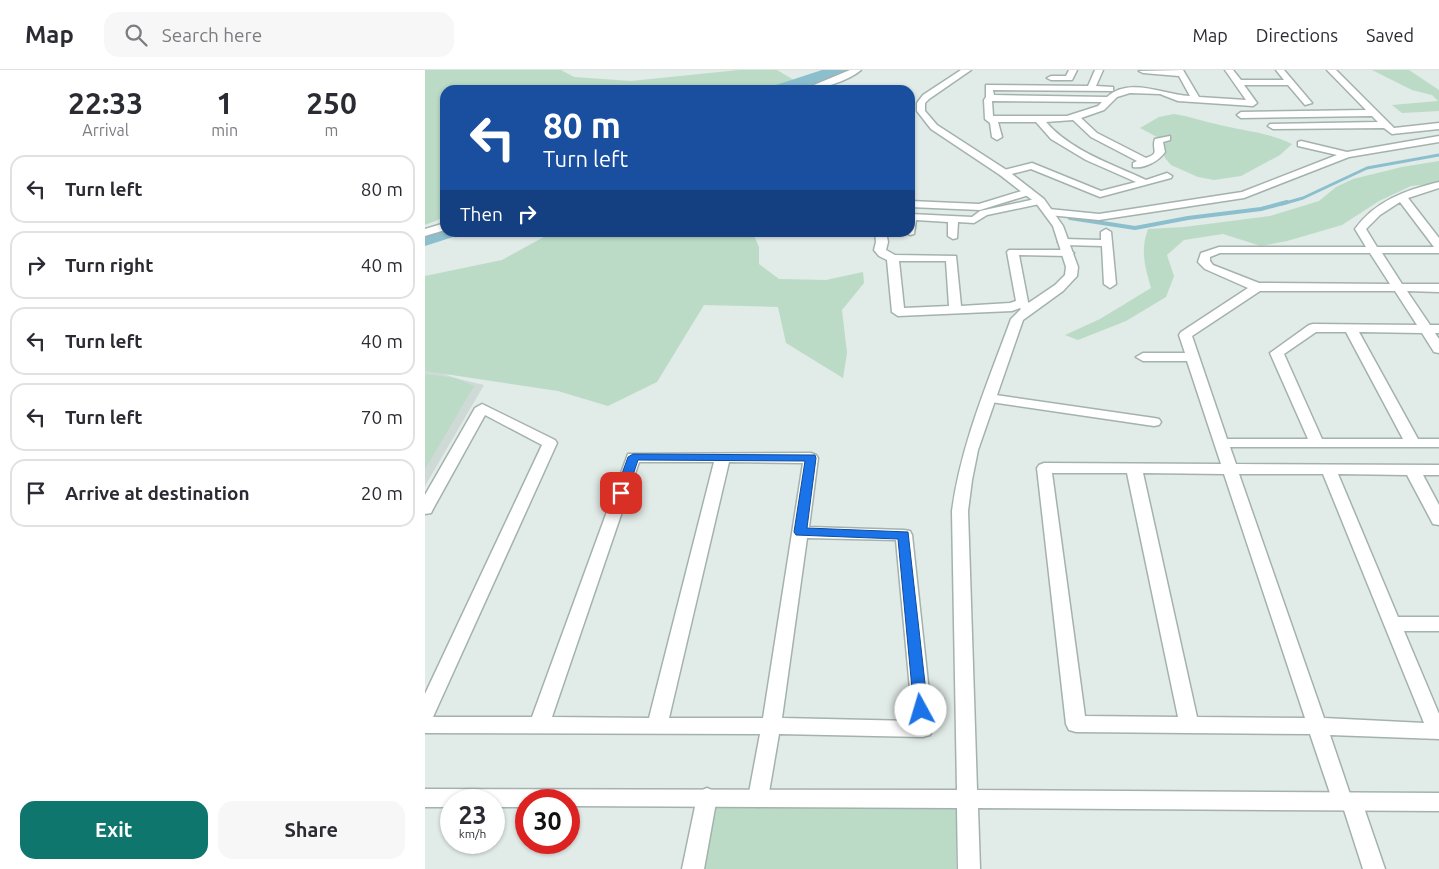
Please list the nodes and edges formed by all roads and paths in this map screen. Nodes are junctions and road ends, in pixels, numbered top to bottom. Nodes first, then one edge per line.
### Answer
1 (857, 70) edge
2 (967, 70) edge
3 (1073, 70) edge
4 (1099, 70) edge
5 (1143, 70) edge
6 (1229, 70) edge
7 (1279, 70) edge
8 (1331, 70) edge
9 (1180, 72) edge
10 (1044, 78) dead end
11 (1290, 82) junction
12 (1238, 83) junction
13 (822, 85) edge
14 (1091, 88) junction
15 (1110, 89) dead end
16 (1137, 90) junction
17 (990, 98) junction
18 (1196, 99) junction
19 (1109, 100) junction
20 (1308, 103) dead end
21 (1045, 111) junction
22 (1374, 113) junction
23 (1241, 115) dead end
24 (1076, 118) junction
25 (989, 119) junction
26 (1327, 125) junction
27 (1386, 125) junction
28 (1273, 126) dead end
29 (1439, 126) edge
30 (1334, 136) dead end
31 (997, 137) dead end
32 (1167, 138) dead end
33 (1439, 139) edge
34 (1301, 144) dead end
35 (1347, 155) junction
36 (1145, 162) junction
37 (1118, 171) junction
38 (1004, 173) junction
39 (1167, 176) dead end
40 (1146, 183) junction
41 (1439, 185) edge
42 (1028, 192) junction
43 (1401, 197) junction
44 (1044, 207) junction
45 (915, 209) edge
46 (915, 210) edge
47 (953, 219) junction
48 (440, 228) edge
49 (425, 233) edge
50 (953, 236) dead end
51 (881, 237) edge
52 (1439, 246) edge
53 (1066, 247) junction
54 (1373, 250) junction
55 (1439, 250) edge
56 (893, 258) junction
57 (1110, 284) dead end
58 (1257, 287) junction
59 (1399, 288) junction
60 (1439, 288) edge
61 (1025, 306) junction
62 (955, 310) junction
63 (1350, 328) junction
64 (1425, 328) junction
65 (1439, 329) edge
66 (1439, 349) edge
67 (1143, 357) dead end
68 (1193, 357) junction
69 (989, 398) junction
70 (1153, 422) dead end
71 (1222, 443) junction
72 (1317, 443) junction
73 (1413, 443) junction
74 (1439, 443) edge
75 (723, 457) junction
76 (1135, 469) junction
77 (1329, 469) junction
78 (1412, 469) junction
79 (1231, 470) junction
80 (1439, 470) edge
81 (425, 509) edge
82 (1439, 520) edge
83 (800, 532) junction
84 (1393, 624) junction
85 (1439, 624) edge
86 (425, 714) edge
87 (1189, 724) junction
88 (425, 725) edge
89 (539, 726) junction
90 (657, 726) junction
91 (771, 726) junction
92 (1317, 726) junction
93 (707, 797) junction
94 (425, 798) edge
95 (758, 798) junction
96 (968, 800) junction
97 (1347, 802) junction
98 (1439, 802) edge
99 (693, 869) edge
100 (969, 869) edge
101 (1374, 869) edge

1 - 13 street
2 - 38 street
3 - 10 street
4 - 14 street
5 - 9 street
5 - 16 street
6 - 12 street
7 - 11 street
8 - 22 street
9 - 18 street
11 - 12 street
11 - 20 street
12 - 18 street
14 - 15 street
14 - 17 street
16 - 18 street
16 - 19 street
17 - 21 street
17 - 25 street
19 - 21 street
19 - 24 street
21 - 24 street
21 - 25 street
21 - 37 street
22 - 23 street
22 - 27 street
24 - 36 street
25 - 31 street
26 - 27 street
26 - 28 street
26 - 30 street
27 - 29 street
32 - 36 street
33 - 35 street
34 - 35 street
35 - 44 street
36 - 37 street
37 - 40 street
38 - 40 street
38 - 42 street
39 - 40 street
41 - 43 street
42 - 44 street
42 - 45 street
43 - 52 street
43 - 54 street
44 - 47 street
44 - 53 street
46 - 47 street
47 - 50 street
48 - 49 street
51 - 56 street
53 - 57 street
53 - 61 street
53 - 61 street
54 - 55 street
54 - 58 street
54 - 59 street
56 - 62 street
56 - 62 street
58 - 59 street
58 - 68 street
59 - 60 street
59 - 64 street
61 - 62 street
61 - 69 street
63 - 64 street
63 - 72 street
63 - 73 street
64 - 65 street
64 - 66 street
67 - 68 street
68 - 71 street
69 - 70 street
69 - 96 street
71 - 72 street
71 - 79 street
72 - 73 street
73 - 74 street
75 - 83 street
75 - 89 street
75 - 90 street
76 - 79 street
76 - 87 street
76 - 87 street
77 - 78 street
77 - 79 street
77 - 84 street
78 - 80 street
78 - 82 street
79 - 92 street
81 - 86 street
83 - 91 street
83 - 91 street
84 - 85 street
84 - 92 street
87 - 92 street
88 - 89 street
89 - 90 street
90 - 91 street
91 - 95 street
92 - 97 street
93 - 94 street
93 - 95 street
93 - 99 street
95 - 96 street
96 - 97 street
96 - 100 street
97 - 98 street
97 - 101 street

